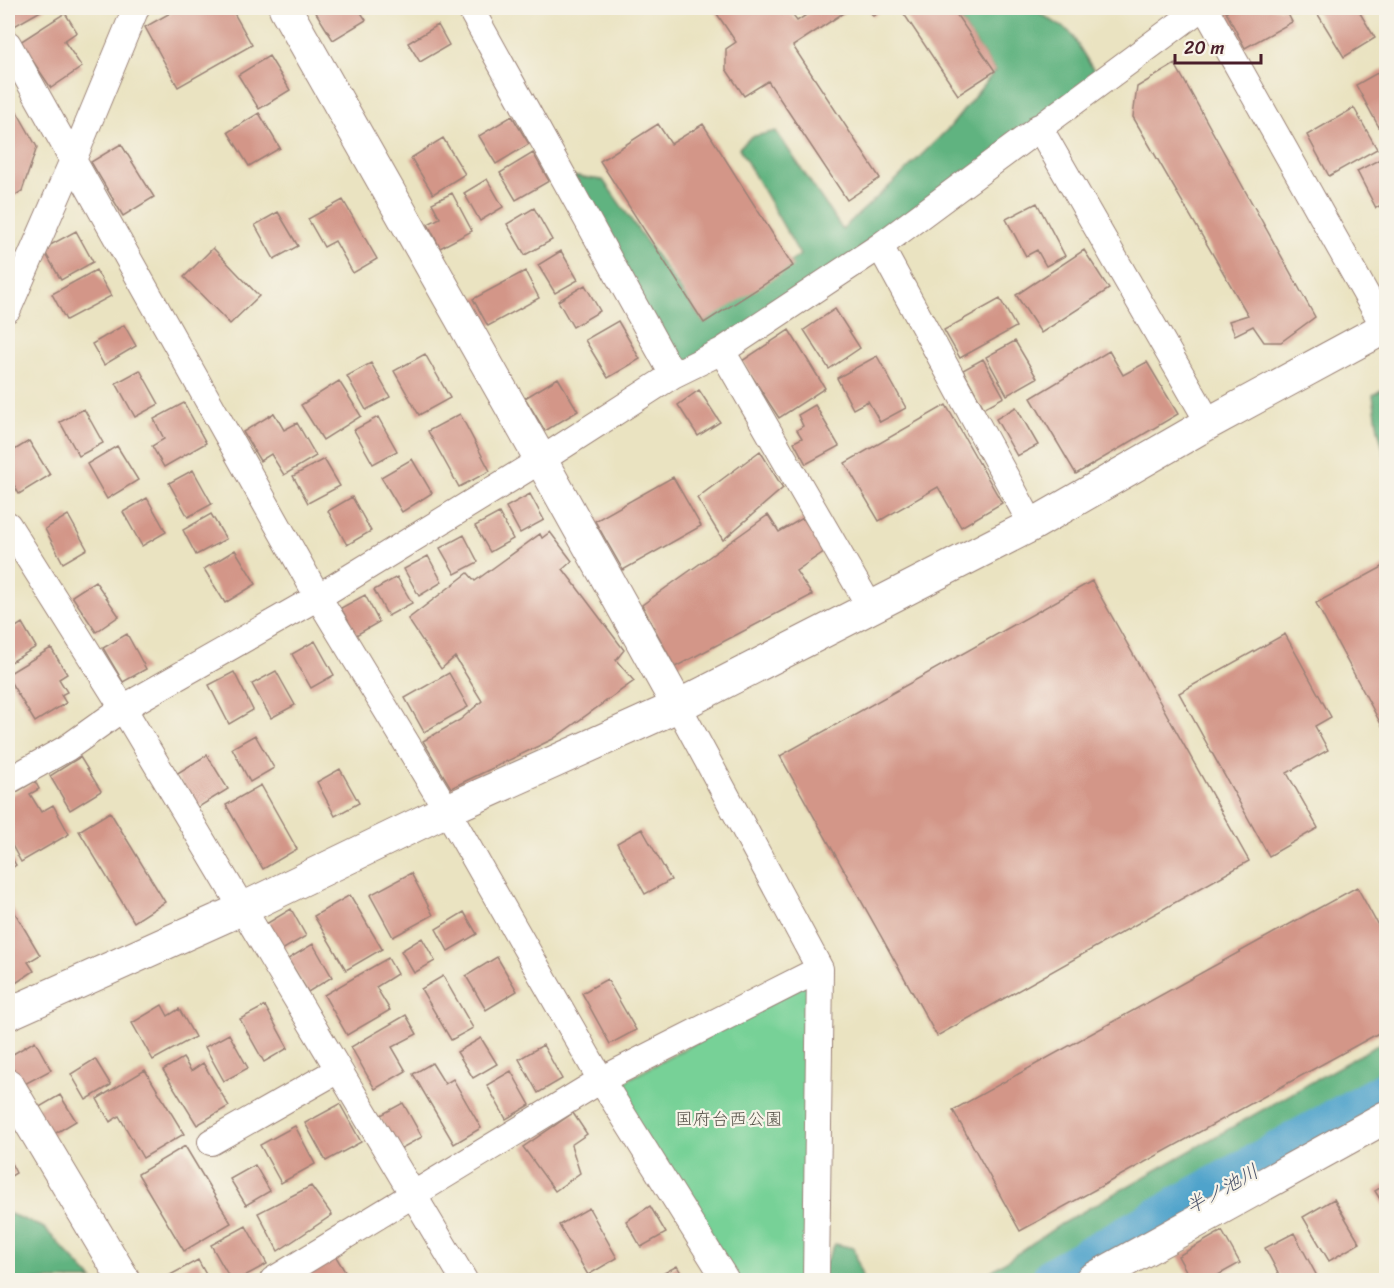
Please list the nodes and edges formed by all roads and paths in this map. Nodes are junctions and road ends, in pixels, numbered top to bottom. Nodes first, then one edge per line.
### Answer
1 (136, 8) edge
2 (285, 8) edge
3 (470, 8) edge
4 (1203, 8) edge
5 (8, 44) edge
6 (1040, 127) junction
7 (73, 160) junction
8 (880, 246) junction
9 (8, 309) edge
10 (1386, 328) edge
11 (722, 351) junction
12 (673, 375) junction
13 (1209, 423) junction
14 (541, 460) junction
15 (8, 525) edge
16 (1032, 525) junction
17 (318, 597) junction
18 (870, 607) junction
19 (678, 706) junction
20 (123, 708) junction
21 (8, 781) edge
22 (447, 810) junction
23 (244, 908) junction
24 (820, 969) junction
25 (8, 1014) edge
26 (338, 1070) junction
27 (601, 1080) junction
28 (8, 1085) edge
29 (1386, 1117) edge
30 (211, 1142) dead end
31 (413, 1196) junction
32 (124, 1281) edge
33 (273, 1281) edge
34 (464, 1281) edge
35 (726, 1281) edge
36 (816, 1281) edge
37 (1091, 1281) edge

1 - 7 street
2 - 14 street
3 - 12 street
4 - 6 street
4 - 10 street
5 - 7 street
6 - 8 street
6 - 13 street
7 - 9 street
7 - 17 street
8 - 11 street
8 - 16 street
10 - 13 street
11 - 12 street
11 - 18 street
12 - 14 street
13 - 16 street
14 - 17 street
14 - 19 street
15 - 20 street
16 - 18 street
17 - 20 street
17 - 22 street
18 - 19 street
19 - 22 street
19 - 24 street
20 - 21 street
20 - 23 street
22 - 23 street
22 - 27 street
23 - 25 street
23 - 26 street
24 - 27 street
24 - 36 street
26 - 30 street
26 - 31 street
27 - 31 street
27 - 35 street
28 - 32 street
29 - 37 street
31 - 33 street
31 - 34 street

